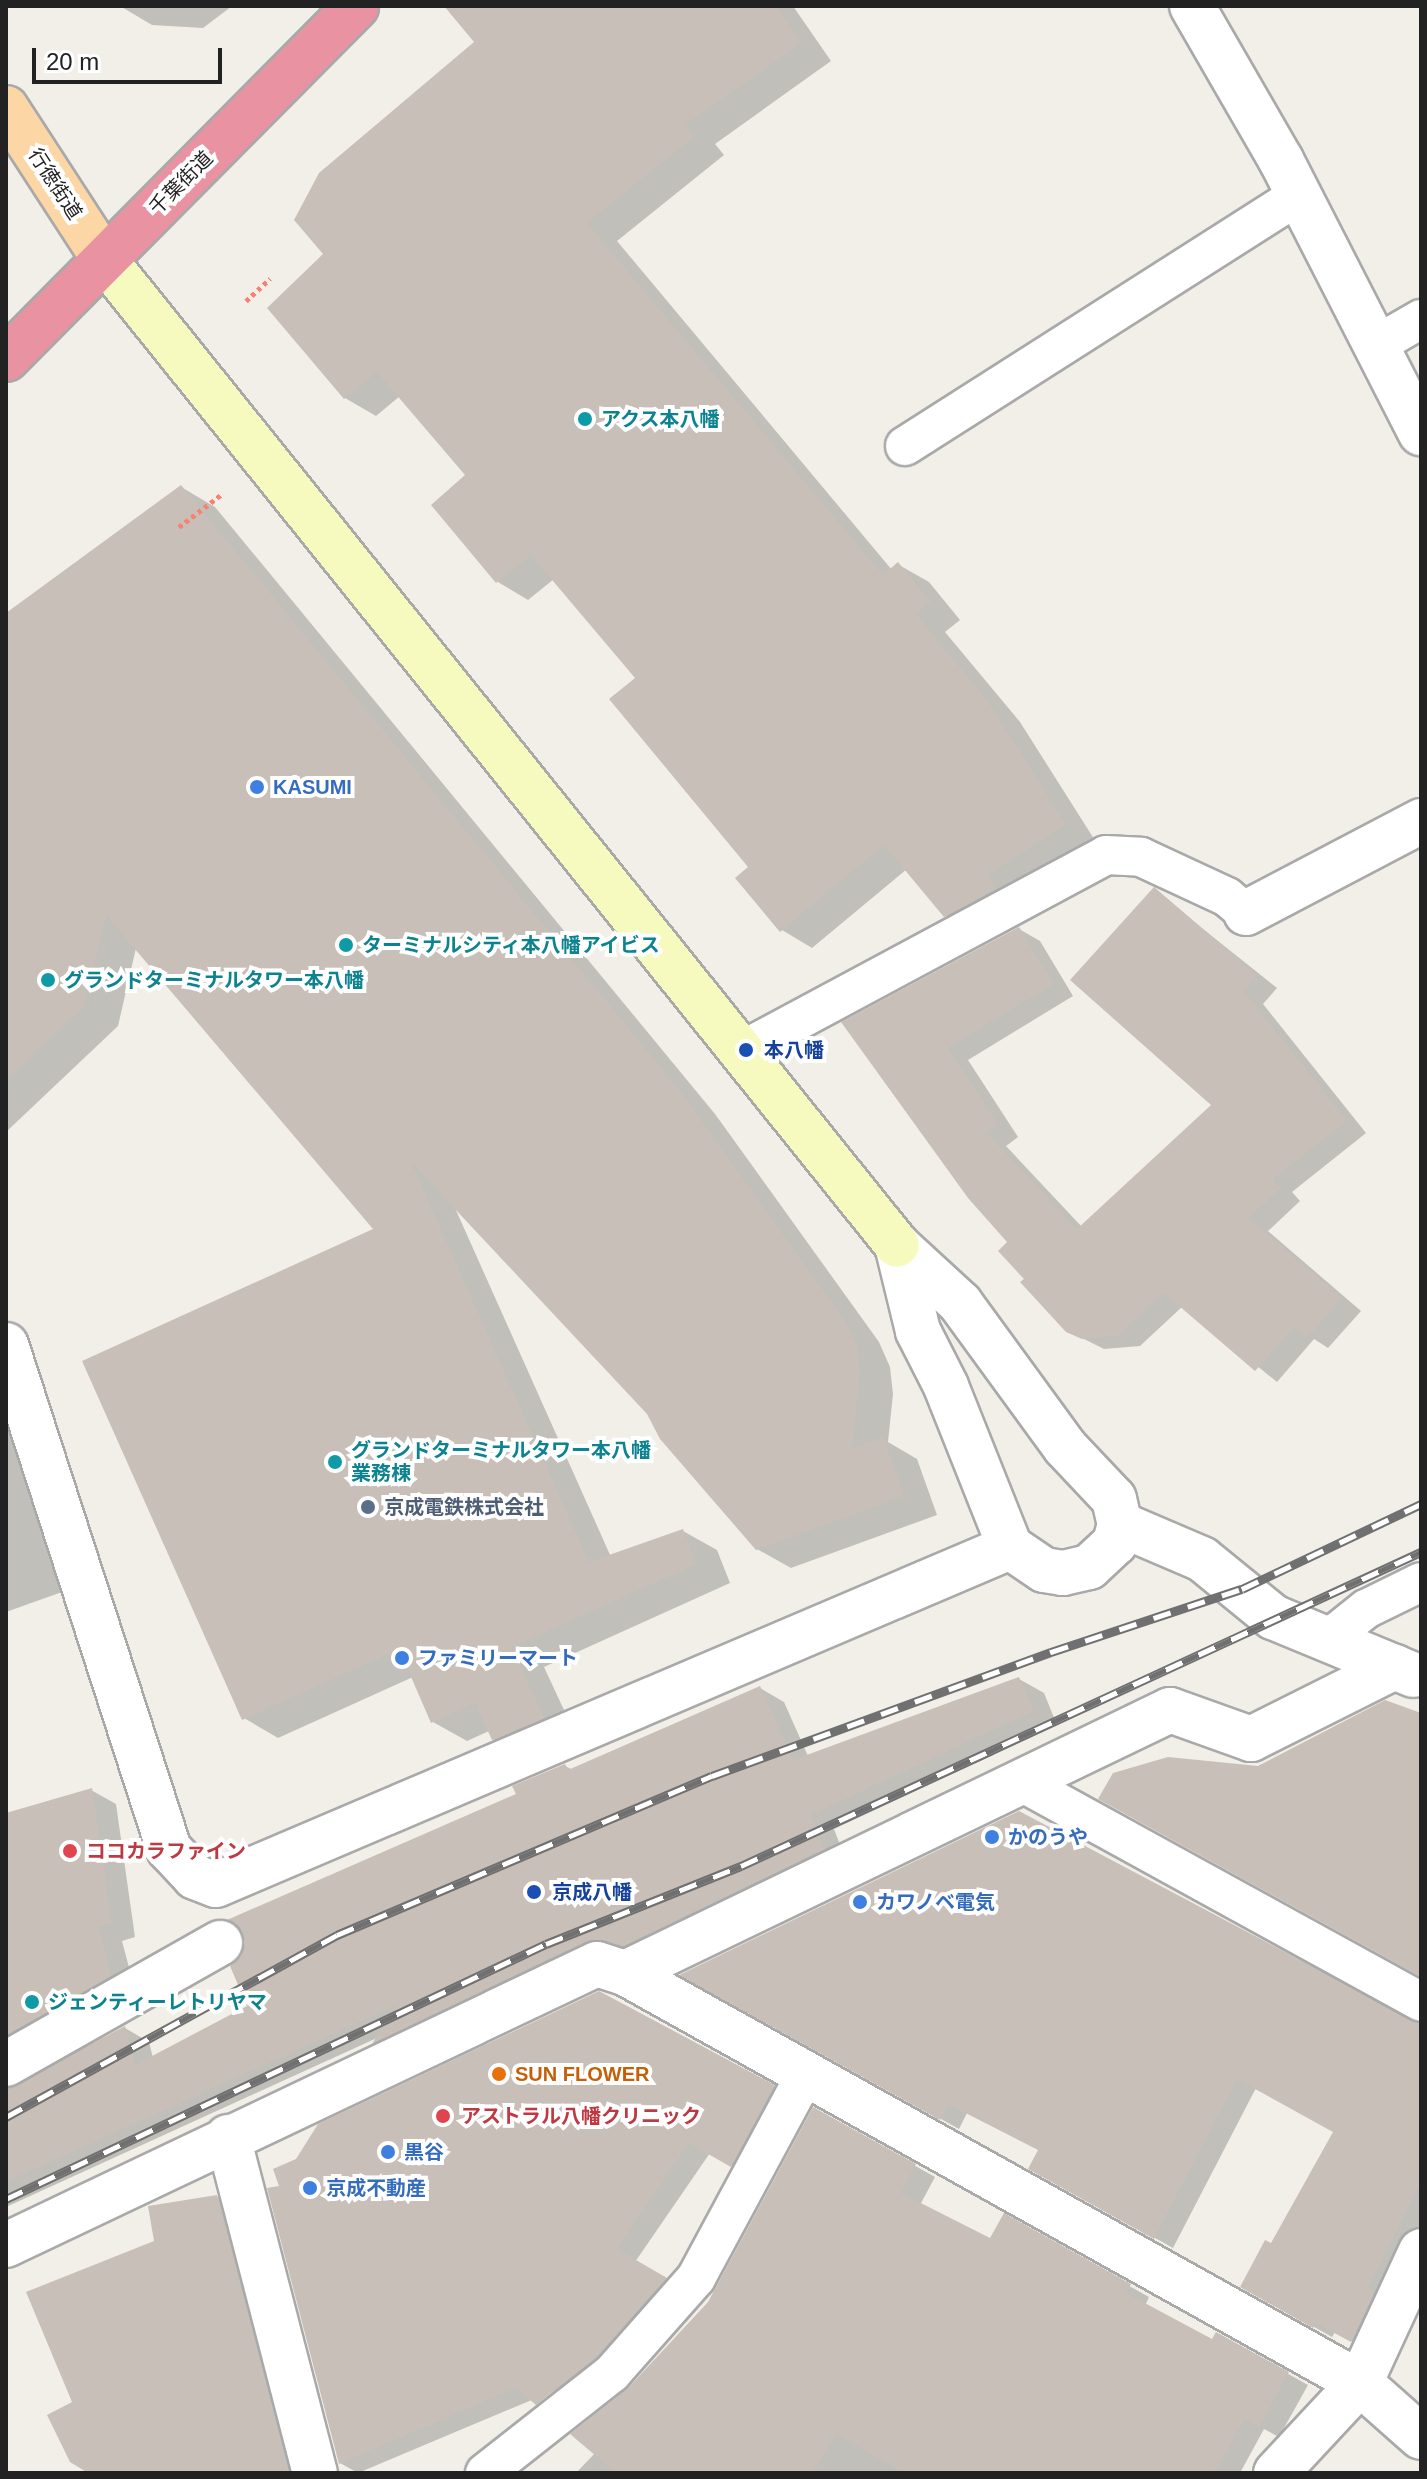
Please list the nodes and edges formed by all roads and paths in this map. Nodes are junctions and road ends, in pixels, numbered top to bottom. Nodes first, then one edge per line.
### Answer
1 (356, 6) edge
2 (1192, 6) edge
3 (6, 108) edge
4 (1299, 195) junction
5 (104, 259) junction
6 (270, 279) dead end
7 (246, 301) dead end
8 (1421, 319) edge
9 (1376, 345) junction
10 (6, 359) edge
11 (1421, 433) edge
12 (905, 446) dead end
13 (229, 489) dead end
14 (179, 527) dead end
15 (1421, 821) edge
16 (1246, 913) joint
17 (741, 1051) junction
18 (897, 1245) junction
19 (6, 1345) edge
20 (1120, 1524) junction
21 (1010, 1547) junction
22 (1421, 1582) edge
23 (1327, 1640) junction
24 (1408, 1672) edge
25 (1023, 1783) junction
26 (220, 1943) dead end
27 (625, 1973) junction
28 (1421, 2002) edge
29 (6, 2064) edge
30 (806, 2074) junction
31 (228, 2137) junction
32 (6, 2245) edge
33 (1421, 2251) edge
34 (1360, 2383) junction
35 (1421, 2437) edge
36 (315, 2473) edge
37 (485, 2473) edge
38 (1276, 2473) edge

1 - 5 highway, 千葉街道
2 - 4 street
3 - 5 main road, 行徳街道
4 - 9 street
4 - 12 lane
5 - 10 highway, 千葉街道
5 - 17 street
6 - 7 path
8 - 9 lane
9 - 11 street
13 - 14 path
15 - 16 street
16 - 17 lane
17 - 18 street
18 - 20 street
18 - 21 street
19 - 21 street
20 - 21 street
20 - 23 street
22 - 23 lane
23 - 24 street
24 - 25 street
25 - 27 street
25 - 28 lane
26 - 29 street
27 - 30 street
27 - 31 street
30 - 34 street
30 - 37 lane
31 - 32 street
31 - 36 street
33 - 34 street
34 - 35 street
34 - 38 street

